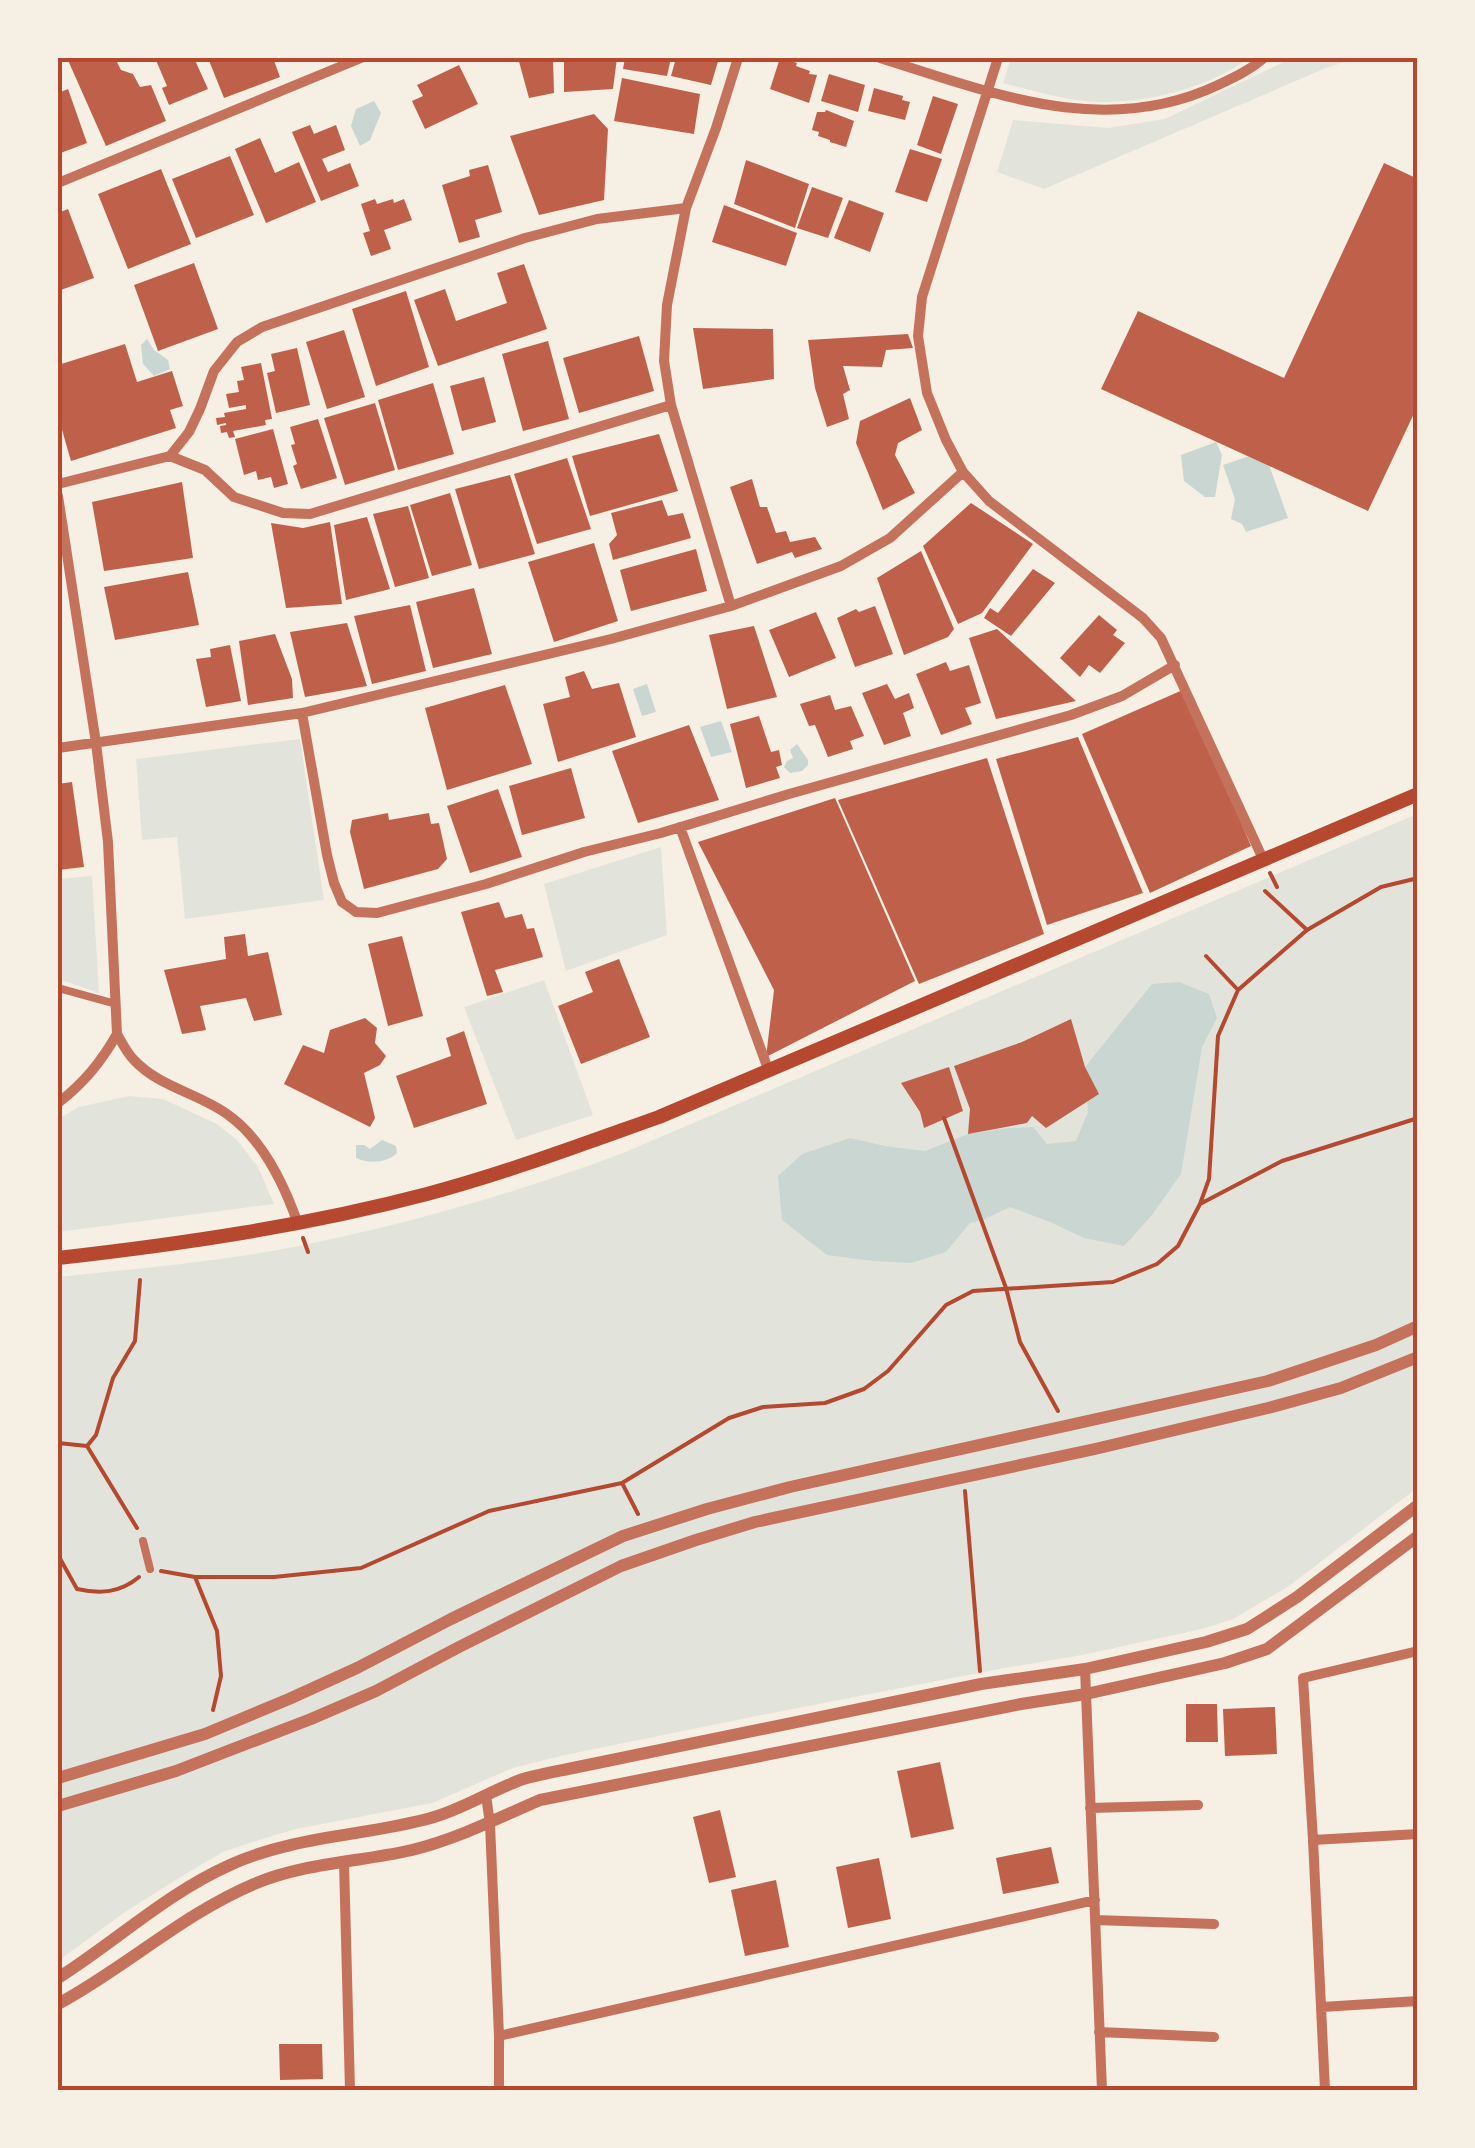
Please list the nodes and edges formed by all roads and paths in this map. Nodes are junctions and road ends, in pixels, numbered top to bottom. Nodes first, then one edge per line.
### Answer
1 (362, 58) edge
2 (738, 58) edge
3 (880, 58) edge
4 (998, 58) edge
5 (1264, 58) edge
6 (987, 92) junction
7 (58, 183) edge
8 (686, 208) junction
9 (670, 405) junction
10 (170, 456) junction
11 (964, 472) junction
12 (58, 484) edge
13 (58, 496) edge
14 (731, 606) junction
15 (1175, 665) junction
16 (302, 713) junction
17 (96, 743) junction
18 (58, 748) edge
19 (1418, 794) edge
20 (680, 828) junction
21 (1264, 859) junction
22 (1418, 878) edge
23 (1265, 892) dead end
24 (1307, 930) junction
25 (1206, 956) dead end
26 (58, 988) edge
27 (1238, 990) junction
28 (116, 1004) junction
29 (118, 1034) junction
30 (768, 1069) junction
31 (58, 1103) edge
32 (944, 1118) dead end
33 (1418, 1118) edge
34 (1200, 1204) junction
35 (298, 1224) junction
36 (58, 1258) edge
37 (140, 1280) dead end
38 (1006, 1288) junction
39 (1418, 1326) edge
40 (1418, 1357) edge
41 (1058, 1411) dead end
42 (58, 1443) edge
43 (87, 1446) junction
44 (964, 1476) junction
45 (622, 1483) junction
46 (1418, 1505) edge
47 (639, 1516) dead end
48 (1418, 1536) edge
49 (143, 1542) joint
50 (58, 1556) edge
51 (150, 1569) junction
52 (196, 1577) junction
53 (1418, 1651) edge
54 (1084, 1669) junction
55 (981, 1684) junction
56 (1086, 1694) junction
57 (213, 1710) dead end
58 (134, 1756) junction
59 (58, 1778) edge
60 (143, 1780) junction
61 (486, 1796) junction
62 (58, 1806) edge
63 (1198, 1806) dead end
64 (1090, 1808) junction
65 (490, 1824) junction
66 (1418, 1834) edge
67 (1313, 1840) junction
68 (344, 1862) junction
69 (1094, 1900) junction
70 (1096, 1920) junction
71 (1214, 1924) dead end
72 (58, 1978) edge
73 (1418, 2000) edge
74 (58, 2004) edge
75 (1322, 2007) junction
76 (1100, 2032) junction
77 (499, 2036) junction
78 (1214, 2037) dead end
79 (350, 2090) edge
80 (498, 2090) edge
81 (1100, 2090) edge
82 (1325, 2090) edge

1 - 7 street
2 - 8 street
3 - 6 street
4 - 6 street
5 - 6 street
6 - 11 street
8 - 9 street
8 - 10 street
9 - 10 street
9 - 14 street
10 - 12 street
11 - 14 street
11 - 15 street
13 - 17 street
14 - 16 street
15 - 20 street
15 - 21 street
16 - 17 street
16 - 20 street
17 - 18 street
17 - 28 street
19 - 21 main road
20 - 30 street
21 - 30 main road
22 - 24 path
23 - 24 path
24 - 27 path
25 - 27 path
26 - 28 street
27 - 34 path
28 - 29 street
29 - 31 street
29 - 35 street
30 - 35 main road
32 - 38 path
33 - 34 path
34 - 38 path
35 - 36 main road
37 - 43 path
38 - 41 path
38 - 45 path
39 - 58 street
40 - 44 street
42 - 43 path
43 - 49 path
44 - 55 path
44 - 60 street
45 - 47 path
45 - 52 path
46 - 54 street
48 - 56 street
49 - 51 street
50 - 51 path
51 - 52 path
52 - 57 path
53 - 67 street
54 - 55 street
54 - 56 street
55 - 61 street
56 - 64 street
56 - 65 street
58 - 59 street
58 - 60 street
60 - 62 street
61 - 65 street
61 - 72 street
63 - 64 street
64 - 69 street
65 - 68 street
65 - 77 street
66 - 67 street
67 - 75 street
68 - 74 street
68 - 79 street
69 - 70 street
69 - 77 street
70 - 71 street
70 - 76 street
73 - 75 street
75 - 82 street
76 - 78 street
76 - 81 street
77 - 80 street

